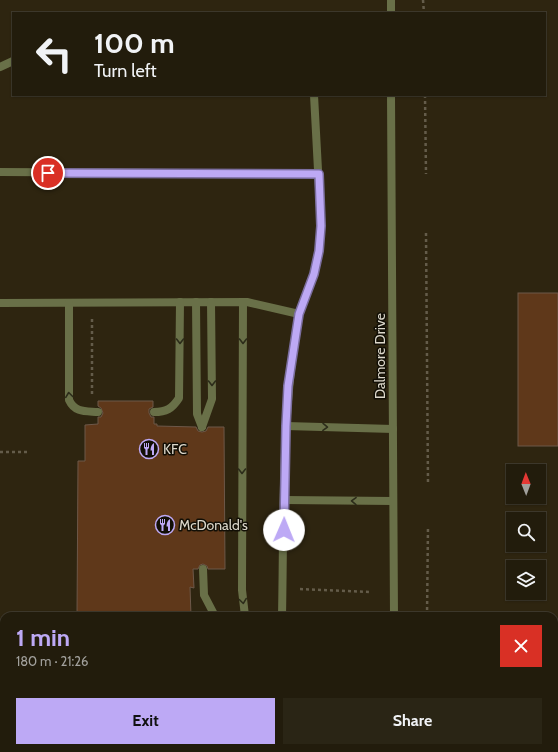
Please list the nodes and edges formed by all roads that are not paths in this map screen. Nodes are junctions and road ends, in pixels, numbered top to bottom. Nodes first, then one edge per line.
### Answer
1 (391, 0) edge
2 (391, 12) edge
3 (12, 61) edge
4 (0, 67) edge
5 (314, 96) edge
6 (391, 96) edge
7 (0, 172) edge
8 (319, 174) junction
9 (69, 302) junction
10 (180, 302) junction
11 (196, 302) junction
12 (211, 302) junction
13 (243, 302) junction
14 (0, 303) edge
15 (299, 314) junction
16 (98, 412) dead end
17 (154, 412) dead end
18 (286, 426) junction
19 (393, 429) junction
20 (284, 500) junction
21 (393, 501) junction
22 (203, 569) dead end
23 (213, 612) edge
24 (245, 612) edge
25 (282, 612) edge
26 (394, 612) edge

1 - 2 street
3 - 4 street
5 - 8 street
6 - 19 street, Dalmore Drive
7 - 8 street
8 - 15 street
9 - 10 street
9 - 14 street
16 -> 9 street
10 - 11 street
10 -> 17 street
11 - 12 street
12 -> 11 street
12 - 13 street
13 - 15 street
13 -> 24 street
15 - 18 street
18 -> 19 street
18 - 20 street
19 - 21 street, Dalmore Drive
21 -> 20 street
20 - 25 street
21 - 26 street, Dalmore Drive
22 - 23 street

